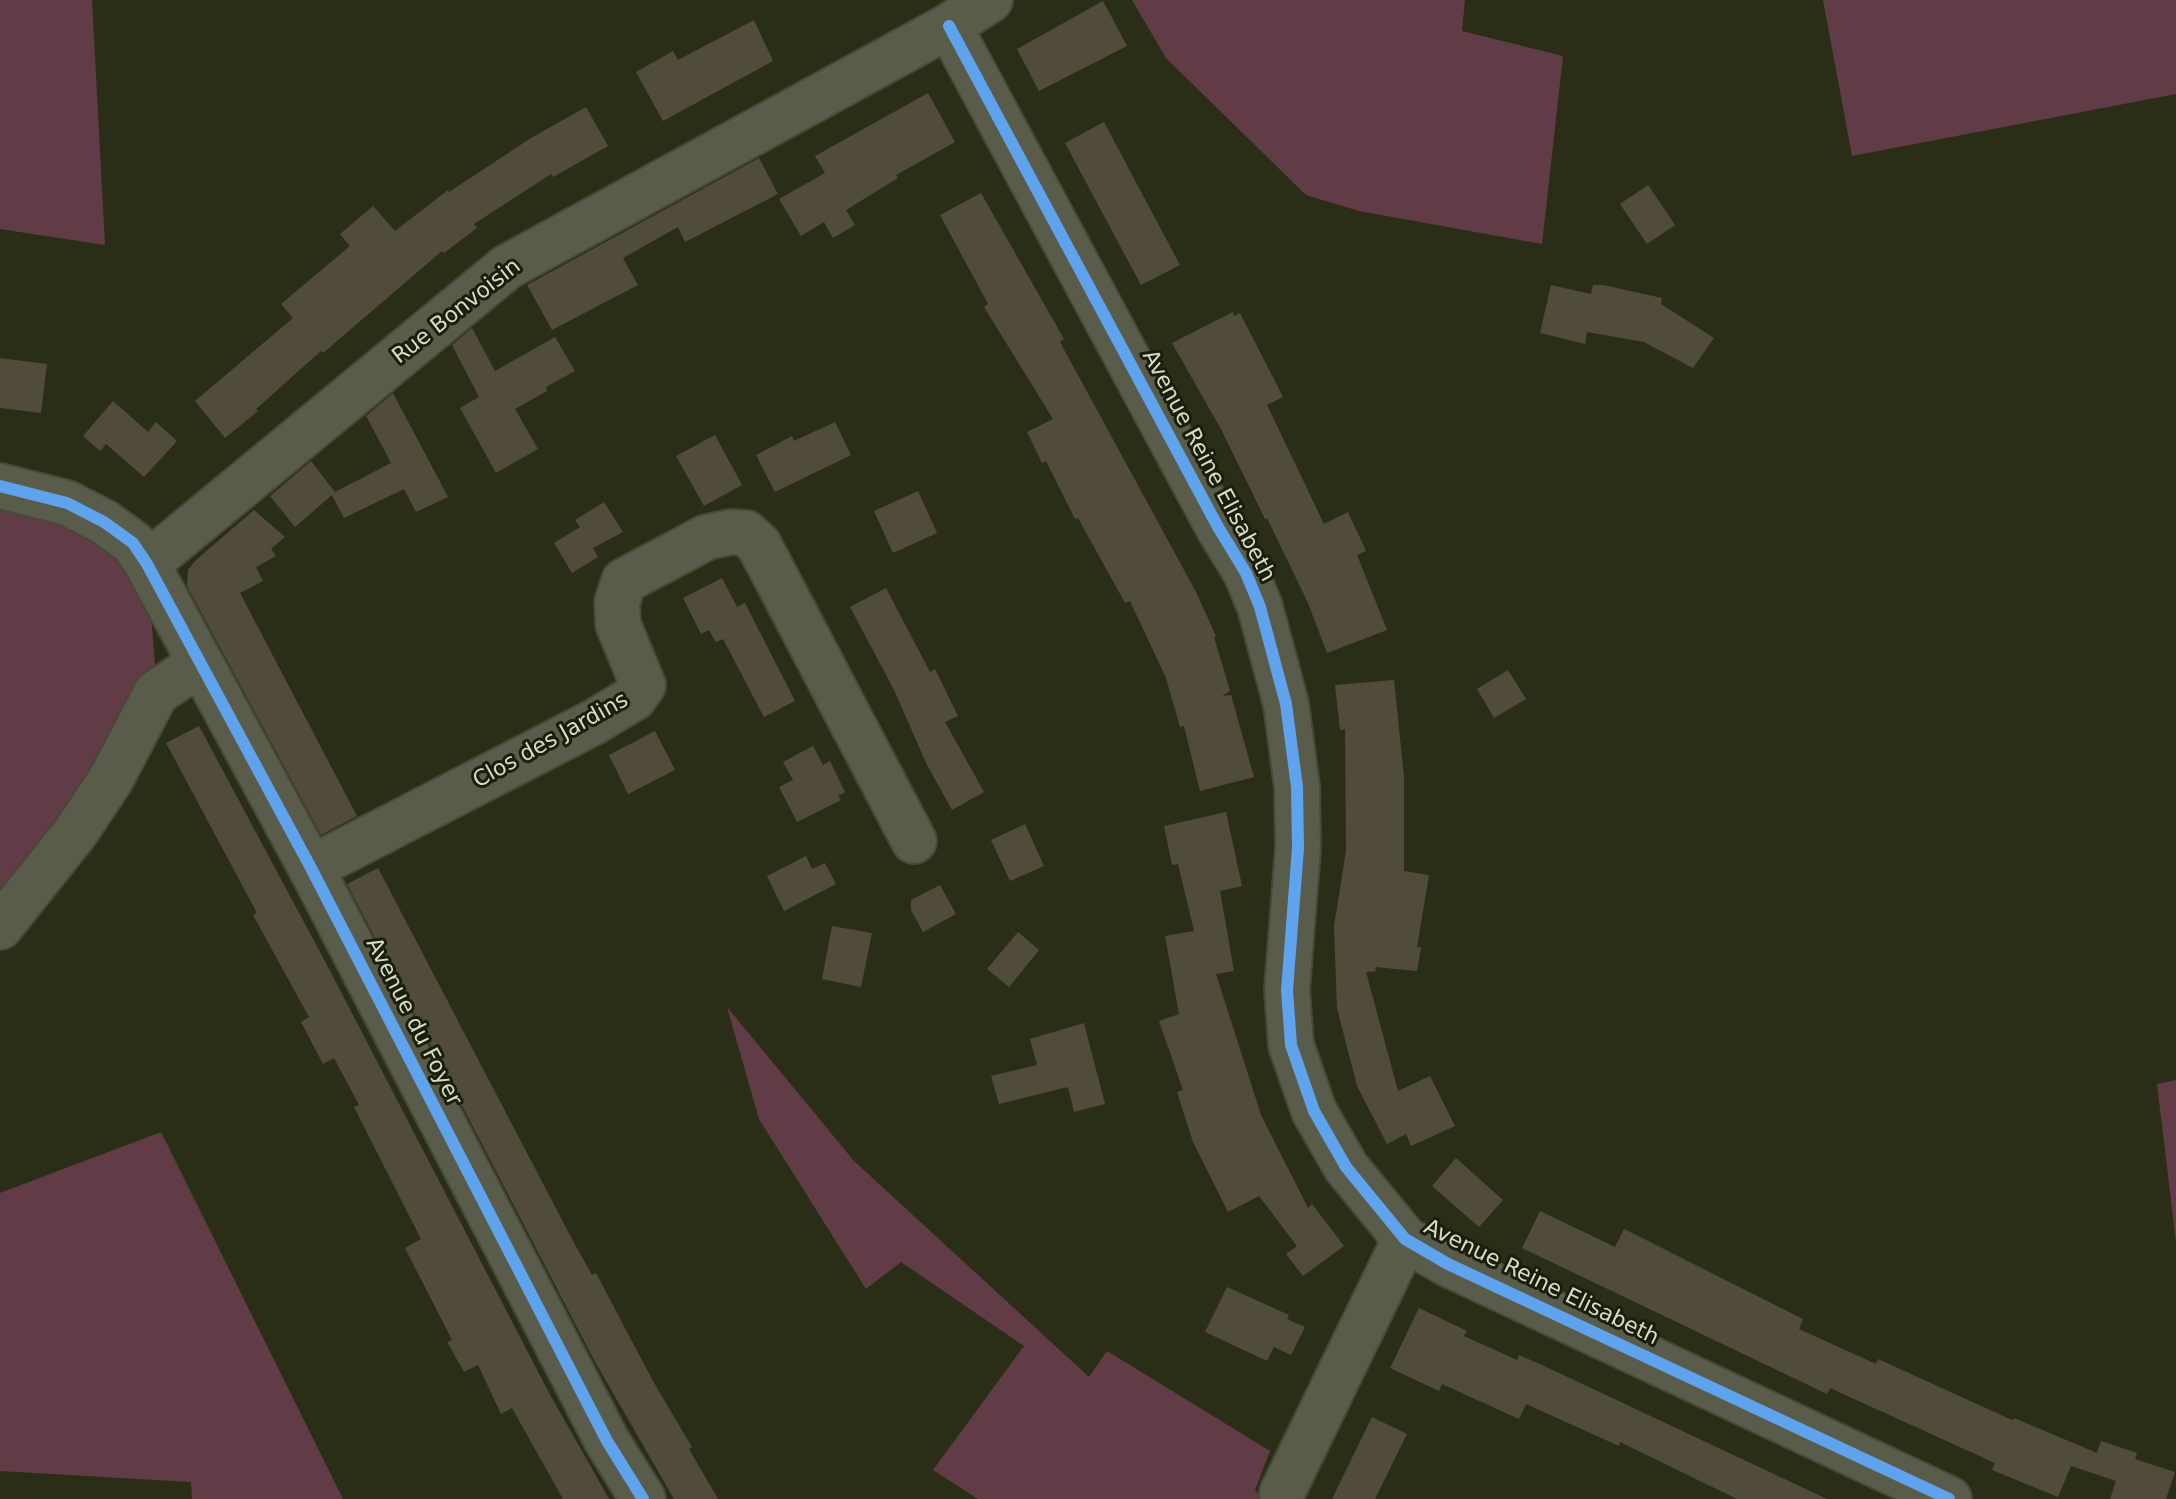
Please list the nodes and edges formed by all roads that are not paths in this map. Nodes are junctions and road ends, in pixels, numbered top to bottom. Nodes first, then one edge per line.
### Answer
1 (990, 0) edge
2 (949, 26) junction
3 (0, 486) edge
4 (147, 564) junction
5 (199, 664) junction
6 (914, 841) dead end
7 (311, 868) junction
8 (0, 927) edge
9 (1405, 1239) junction
10 (1282, 1493) dead end
11 (643, 1499) edge
12 (1949, 1499) edge

1 - 2 street, Rue Bonvoisin
2 - 4 street, Rue Bonvoisin
2 - 9 street, Avenue Reine Elisabeth
3 - 4 street
4 - 5 street, Avenue du Foyer
5 - 7 street, Avenue du Foyer
5 - 8 street
6 - 7 street, Clos des Jardins
7 - 11 street, Avenue du Foyer
9 - 10 street, Avenue Reine Elisabeth
9 - 12 street, Avenue Reine Elisabeth

